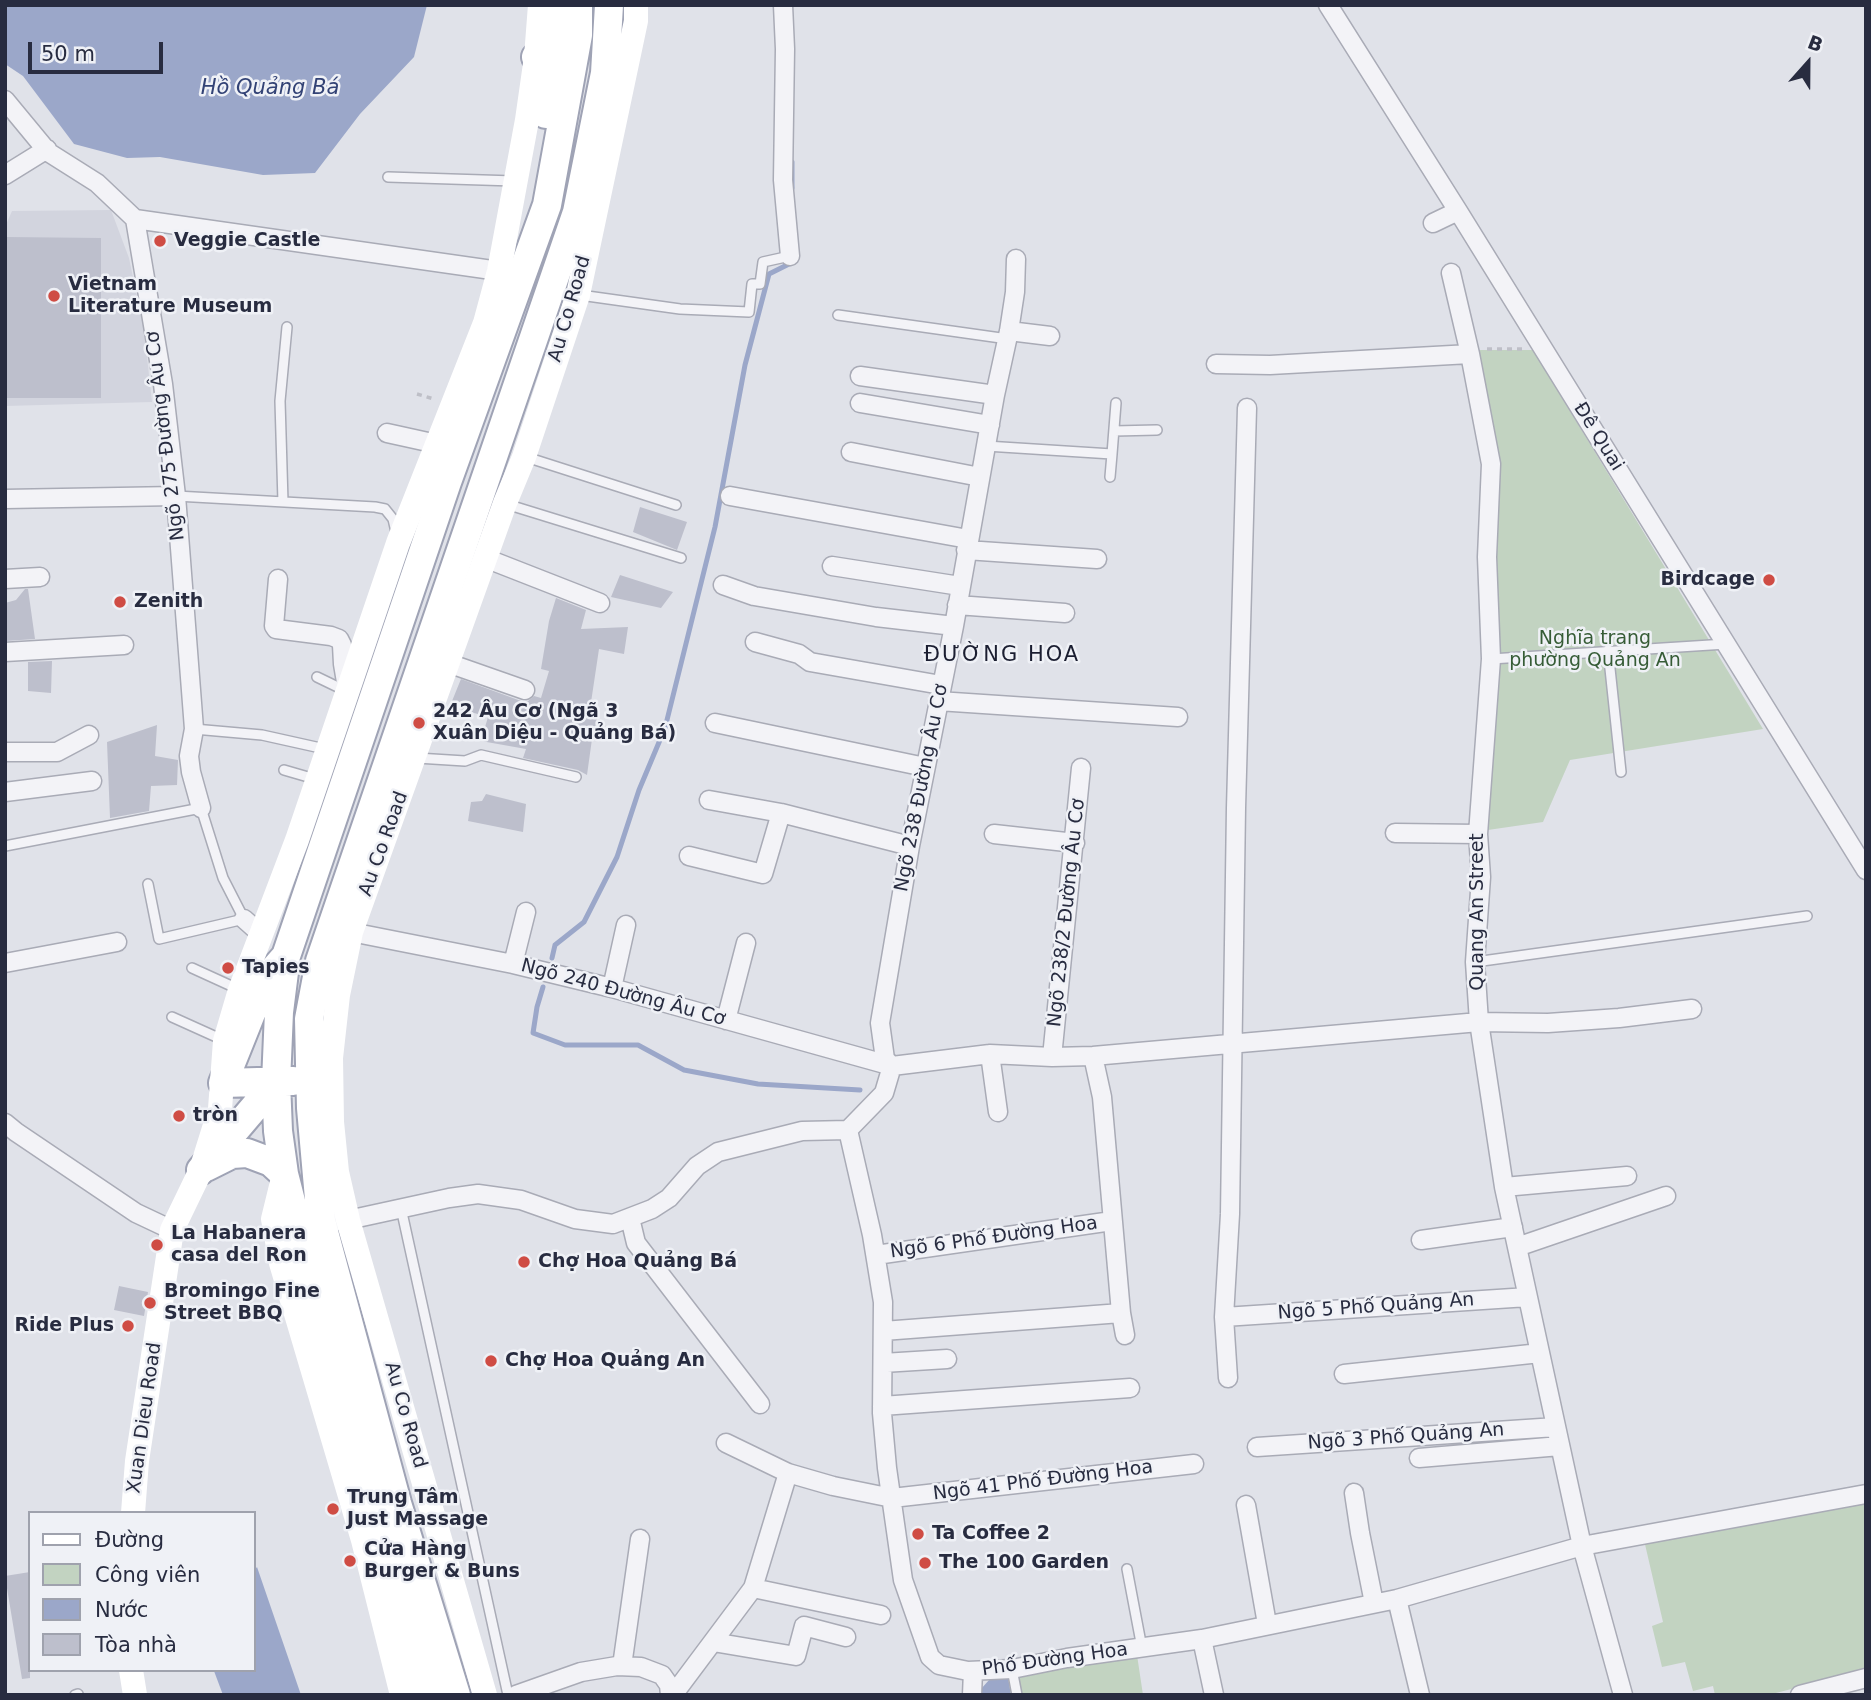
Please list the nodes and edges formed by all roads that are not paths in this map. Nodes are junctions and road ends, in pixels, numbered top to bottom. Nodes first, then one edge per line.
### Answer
1 (540, 5) edge
2 (557, 5) edge
3 (578, 5) edge
4 (609, 5) edge
5 (636, 5) edge
6 (783, 5) edge
7 (1328, 5) edge
8 (536, 57) junction
9 (5, 100) edge
10 (47, 149) junction
11 (5, 175) edge
12 (388, 177) dead end
13 (516, 181) junction
14 (547, 205) junction
15 (1458, 211) junction
16 (135, 219) junction
17 (1433, 223) dead end
18 (790, 256) joint
19 (1016, 259) dead end
20 (499, 271) junction
21 (1451, 273) dead end
22 (578, 295) junction
23 (838, 315) dead end
24 (287, 327) dead end
25 (1009, 335) junction
26 (1051, 336) dead end
27 (1470, 354) junction
28 (1216, 364) dead end
29 (860, 376) dead end
30 (995, 395) junction
31 (860, 403) dead end
32 (1116, 403) dead end
33 (1247, 408) dead end
34 (990, 425) junction
35 (1114, 430) junction
36 (1157, 430) dead end
37 (387, 433) dead end
38 (437, 444) junction
39 (986, 446) junction
40 (852, 452) dead end
41 (1112, 454) junction
42 (524, 457) junction
43 (980, 477) junction
44 (1110, 477) dead end
45 (447, 482) junction
46 (176, 496) junction
47 (730, 496) dead end
48 (5, 499) edge
49 (492, 499) junction
50 (283, 502) junction
51 (676, 505) dead end
52 (398, 543) junction
53 (967, 545) junction
54 (485, 558) junction
55 (681, 558) dead end
56 (1097, 559) dead end
57 (832, 566) dead end
58 (40, 577) dead end
59 (5, 579) edge
60 (278, 579) dead end
61 (723, 585) dead end
62 (960, 586) junction
63 (600, 603) dead end
64 (957, 605) junction
65 (1065, 612) dead end
66 (954, 626) junction
67 (755, 642) dead end
68 (1726, 644) junction
69 (124, 645) dead end
70 (1608, 650) junction
71 (5, 652) edge
72 (1491, 659) junction
73 (449, 663) junction
74 (317, 677) dead end
75 (525, 690) dead end
76 (348, 691) junction
77 (940, 693) junction
78 (1178, 717) dead end
79 (715, 723) dead end
80 (194, 729) junction
81 (89, 735) dead end
82 (327, 750) junction
83 (5, 752) edge
84 (415, 758) junction
85 (925, 767) junction
86 (1081, 768) dead end
87 (284, 770) dead end
88 (1621, 772) dead end
89 (576, 778) dead end
90 (317, 779) junction
91 (92, 781) dead end
92 (5, 792) edge
93 (709, 800) dead end
94 (201, 808) junction
95 (781, 813) junction
96 (1395, 833) dead end
97 (994, 834) dead end
98 (1478, 834) junction
99 (1075, 844) junction
100 (5, 846) edge
101 (910, 846) junction
102 (689, 856) dead end
103 (1866, 870) edge
104 (148, 884) dead end
105 (526, 912) dead end
106 (1807, 916) dead end
107 (626, 925) dead end
108 (253, 927) junction
109 (351, 932) junction
110 (117, 942) dead end
111 (746, 943) dead end
112 (286, 956) junction
113 (1475, 962) junction
114 (5, 963) edge
115 (513, 964) junction
116 (192, 968) dead end
117 (612, 988) junction
118 (240, 990) junction
119 (1692, 1009) dead end
120 (172, 1017) dead end
121 (726, 1020) junction
122 (1479, 1022) junction
123 (225, 1041) junction
124 (1231, 1045) junction
125 (990, 1054) junction
126 (1093, 1056) junction
127 (1052, 1057) junction
128 (892, 1066) junction
129 (309, 1079) junction
130 (276, 1082) junction
131 (223, 1083) junction
132 (998, 1112) dead end
133 (848, 1130) junction
134 (9, 1132) edge
135 (201, 1170) junction
136 (284, 1174) junction
137 (1627, 1176) dead end
138 (1504, 1187) junction
139 (1665, 1196) dead end
140 (401, 1208) junction
141 (630, 1218) junction
142 (335, 1221) junction
143 (1112, 1221) junction
144 (1513, 1227) junction
145 (173, 1230) junction
146 (1421, 1240) dead end
147 (1517, 1247) junction
148 (876, 1255) junction
149 (1528, 1297) junction
150 (1122, 1313) junction
151 (1224, 1317) junction
152 (883, 1331) junction
153 (1125, 1335) dead end
154 (1540, 1353) junction
155 (947, 1359) dead end
156 (883, 1363) junction
157 (1344, 1374) dead end
158 (1228, 1378) dead end
159 (1130, 1388) dead end
160 (760, 1404) dead end
161 (882, 1406) junction
162 (1556, 1427) junction
163 (726, 1443) dead end
164 (1560, 1446) junction
165 (1257, 1447) dead end
166 (1419, 1458) dead end
167 (1194, 1464) dead end
168 (788, 1473) junction
169 (1354, 1493) dead end
170 (1866, 1494) edge
171 (892, 1499) junction
172 (1246, 1505) dead end
173 (133, 1511) edge
174 (640, 1539) dead end
175 (1581, 1546) junction
176 (1127, 1569) dead end
177 (405, 1573) junction
178 (753, 1588) junction
179 (1397, 1599) junction
180 (1374, 1604) junction
181 (881, 1615) dead end
182 (1267, 1624) junction
183 (846, 1637) dead end
184 (1202, 1639) junction
185 (713, 1642) junction
186 (1142, 1648) junction
187 (622, 1666) junction
188 (1012, 1669) junction
189 (972, 1671) junction
190 (131, 1672) edge
191 (1866, 1678) edge
192 (135, 1695) edge
193 (402, 1695) edge
194 (428, 1695) edge
195 (456, 1695) edge
196 (485, 1695) edge
197 (508, 1695) edge
198 (516, 1695) edge
199 (671, 1695) edge
200 (972, 1695) edge
201 (1017, 1695) edge
202 (1214, 1695) edge
203 (1420, 1695) edge
204 (1623, 1695) edge
205 (1800, 1695) edge

1 - 8 street
2 - 8 main road
3 - 14 main road, Au Co Road
4 - 49 main road, Au Co Road
5 - 22 street, Au Co Road
6 - 18 street
7 - 15 street, Đê Quai
8 - 13 street
8 - 14 main road
9 - 10 street
10 - 11 street
10 - 16 street
12 - 13 lane
13 - 20 street
14 - 45 main road, Au Co Road
15 - 17 street
15 - 68 street, Đê Quai
16 - 20 street
16 - 46 street, Ngõ 275 Đường Âu Cơ
18 - 22 lane
19 - 25 street, Ngõ 238 Đường Âu Cơ
20 - 38 street
21 - 27 street, Quang An Street
22 - 42 street, Au Co Road
23 - 25 lane
24 - 50 lane
25 - 26 street
25 - 30 street, Ngõ 238 Đường Âu Cơ
27 - 28 street
27 - 72 street, Quang An Street
29 - 30 street
30 - 34 street, Ngõ 238 Đường Âu Cơ
31 - 34 street
32 - 35 lane
33 - 124 street
34 - 39 street, Ngõ 238 Đường Âu Cơ
35 - 36 lane
35 - 41 lane
37 - 38 street
38 - 52 street
39 - 41 lane
39 - 43 street, Ngõ 238 Đường Âu Cơ
40 - 43 street
41 - 44 lane
42 - 49 street, Au Co Road
42 - 51 lane
43 - 53 street, Ngõ 238 Đường Âu Cơ
45 - 49 main road
45 - 112 main road, Au Co Road
46 - 48 street
46 - 50 lane
46 - 80 street, Ngõ 275 Đường Âu Cơ
47 - 53 street
49 - 54 street, Au Co Road
49 - 55 lane
49 - 129 main road, Au Co Road
50 - 52 lane
52 - 76 street
53 - 56 street
53 - 62 street, Ngõ 238 Đường Âu Cơ
54 - 63 street
54 - 73 street, Au Co Road
57 - 62 street
58 - 59 street
60 - 76 street
61 - 66 street
62 - 64 street, Ngõ 238 Đường Âu Cơ
64 - 65 street
64 - 66 street, Ngõ 238 Đường Âu Cơ
66 - 77 street, Ngõ 238 Đường Âu Cơ
67 - 77 street
68 - 70 lane
68 - 103 street, Đê Quai
69 - 71 street
70 - 72 lane
70 - 88 lane
72 - 98 street, Quang An Street
73 - 75 street
73 - 84 street, Au Co Road
74 - 76 lane
76 - 82 street
77 - 78 street
77 - 85 street, Ngõ 238 Đường Âu Cơ
79 - 85 street
80 - 82 lane
80 - 94 street, Ngõ 275 Đường Âu Cơ
81 - 83 street
82 - 90 street
84 - 89 lane
84 - 109 street, Au Co Road
85 - 101 street, Ngõ 238 Đường Âu Cơ
86 - 99 street, Ngõ 238/2 Đường Âu Cơ
87 - 90 lane
90 - 108 street
91 - 92 street
93 - 95 street
94 - 100 lane
94 - 108 lane
95 - 101 street
95 - 102 street
96 - 98 street
97 - 99 street
98 - 113 street, Quang An Street
99 - 127 street, Ngõ 238/2 Đường Âu Cơ
101 - 128 street, Ngõ 238 Đường Âu Cơ
104 - 108 lane
105 - 115 street
106 - 113 lane
107 - 117 street
108 - 118 street
109 - 115 street, Ngõ 240 Đường Âu Cơ
109 - 142 street, Au Co Road
110 - 114 street
111 - 121 street
112 - 130 main road, Au Co Road
112 - 131 main road
113 - 122 street, Quang An Street
115 - 117 street, Ngõ 240 Đường Âu Cơ
116 - 118 lane
117 - 121 street, Ngõ 240 Đường Âu Cơ
118 - 123 street
119 - 122 street
120 - 123 lane
121 - 128 street, Ngõ 240 Đường Âu Cơ
122 - 124 street
122 - 138 street, Quang An Street
123 - 131 street
124 - 126 street
124 - 151 street
125 - 127 street
125 - 128 street
125 - 132 street
126 - 127 street
126 - 143 street
128 - 133 street
129 - 130 main road
129 - 142 main road, Au Co Road
130 - 131 main road
130 - 135 main road
130 - 136 main road, Au Co Road
131 - 135 street, Xuan Dieu Road
133 - 141 street
133 - 148 street, Phố Đường Hoa
134 - 145 street
135 - 136 main road
135 - 145 street, Xuan Dieu Road
136 - 177 main road, Au Co Road
136 - 193 street, Au Co Road
137 - 138 street
138 - 144 street, Quang An Street
139 - 147 street
140 - 141 street
140 - 142 street
140 - 197 lane
141 - 160 street
142 - 177 main road, Au Co Road
142 - 196 street, Au Co Road
143 - 148 street, Ngõ 6 Phố Đường Hoa
143 - 150 street
144 - 146 street
144 - 147 street, Quang An Street
145 - 173 street, Xuan Dieu Road
147 - 149 street, Quang An Street
148 - 152 street, Phố Đường Hoa
149 - 151 street, Ngõ 5 Phố Quảng An
149 - 154 street, Quang An Street
150 - 152 street
150 - 153 street
151 - 158 street
152 - 156 street, Phố Đường Hoa
154 - 157 street
154 - 162 street, Quang An Street
155 - 156 street
156 - 161 street, Phố Đường Hoa
159 - 161 street
161 - 171 street, Phố Đường Hoa
162 - 164 street, Quang An Street
162 - 165 street, Ngõ 3 Phố Quảng An
163 - 168 street, Ngõ 41 Phố Đường Hoa
164 - 166 street
164 - 175 street, Quang An Street
167 - 171 street, Ngõ 41 Phố Đường Hoa
168 - 171 street, Ngõ 41 Phố Đường Hoa
168 - 178 street
169 - 180 street
170 - 175 street, Phố Đường Hoa
171 - 189 street, Phố Đường Hoa
172 - 182 street
174 - 187 street
175 - 179 street, Phố Đường Hoa
175 - 204 street, Quang An Street
176 - 186 lane
177 - 194 main road, Au Co Road
177 - 195 main road, Au Co Road
178 - 181 street
178 - 185 street
179 - 180 street, Phố Đường Hoa
179 - 203 street
180 - 182 street, Phố Đường Hoa
182 - 184 street, Phố Đường Hoa
183 - 185 street
184 - 186 street, Phố Đường Hoa
184 - 202 street
185 - 199 street
186 - 188 street, Phố Đường Hoa
187 - 198 street
187 - 199 street
188 - 189 street, Phố Đường Hoa
188 - 201 lane
189 - 200 street
190 - 192 street
191 - 205 street

